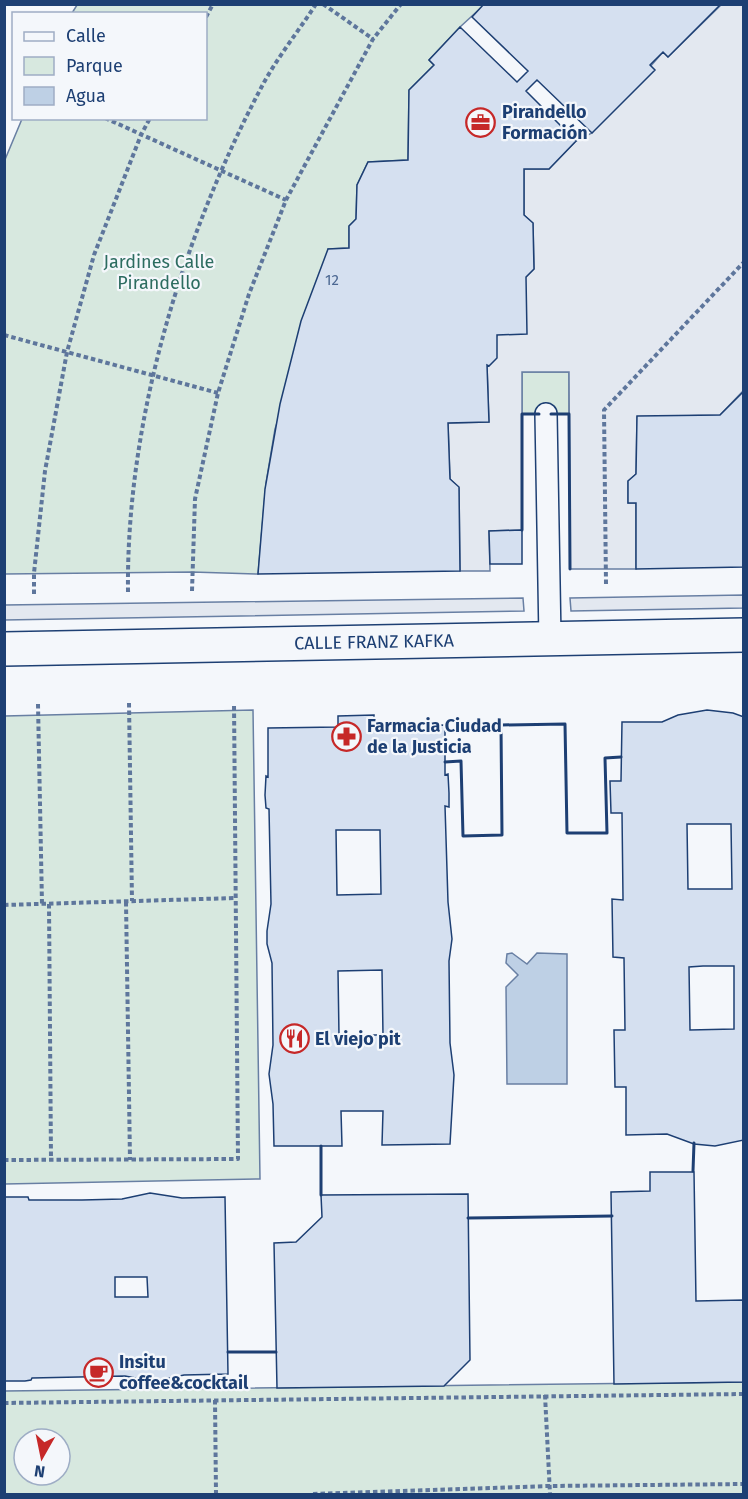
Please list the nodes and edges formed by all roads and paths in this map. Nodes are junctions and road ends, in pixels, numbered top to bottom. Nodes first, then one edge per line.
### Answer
1 (316, 4) edge
2 (323, 4) edge
3 (401, 4) edge
4 (373, 39) junction
5 (109, 120) edge
6 (149, 120) edge
7 (141, 135) junction
8 (222, 171) junction
9 (286, 200) junction
10 (744, 262) edge
11 (4, 335) edge
12 (67, 352) junction
13 (153, 375) junction
14 (218, 393) junction
15 (546, 414) dead end
16 (606, 584) dead end
17 (192, 591) dead end
18 (128, 592) dead end
19 (34, 594) dead end
20 (744, 635) edge
21 (550, 639) junction
22 (4, 649) edge
23 (129, 703) dead end
24 (234, 703) dead end
25 (38, 704) dead end
26 (236, 898) junction
27 (132, 901) junction
28 (126, 902) junction
29 (42, 904) junction
30 (49, 904) junction
31 (4, 906) edge
32 (4, 1160) edge
33 (51, 1160) junction
34 (130, 1160) junction
35 (744, 1394) edge
36 (545, 1395) junction
37 (215, 1400) junction
38 (4, 1403) edge
39 (744, 1484) edge
40 (549, 1486) junction
41 (216, 1494) edge
42 (313, 1494) edge
43 (550, 1494) edge

1 - 8 path
2 - 4 path
3 - 4 path
4 - 9 path
5 - 7 path
6 - 7 path
7 - 8 path
7 - 12 path
8 - 9 path
8 - 13 path
9 - 14 path
10 - 16 path
11 - 12 path
12 - 13 path
12 - 19 path
13 - 14 path
13 - 18 path
14 - 17 path
15 - 21 lane
20 - 21 street, CALLE FRANZ KAFKA
21 - 22 street, CALLE FRANZ KAFKA
23 - 27 path
24 - 26 path
25 - 29 path
26 - 27 path
26 - 34 path
27 - 28 path
28 - 30 path
28 - 34 path
29 - 30 path
29 - 31 path
30 - 33 path
32 - 33 path
33 - 34 path
35 - 36 path
36 - 37 path
36 - 40 path
37 - 38 path
37 - 41 path
39 - 40 path
40 - 42 path
40 - 43 path

